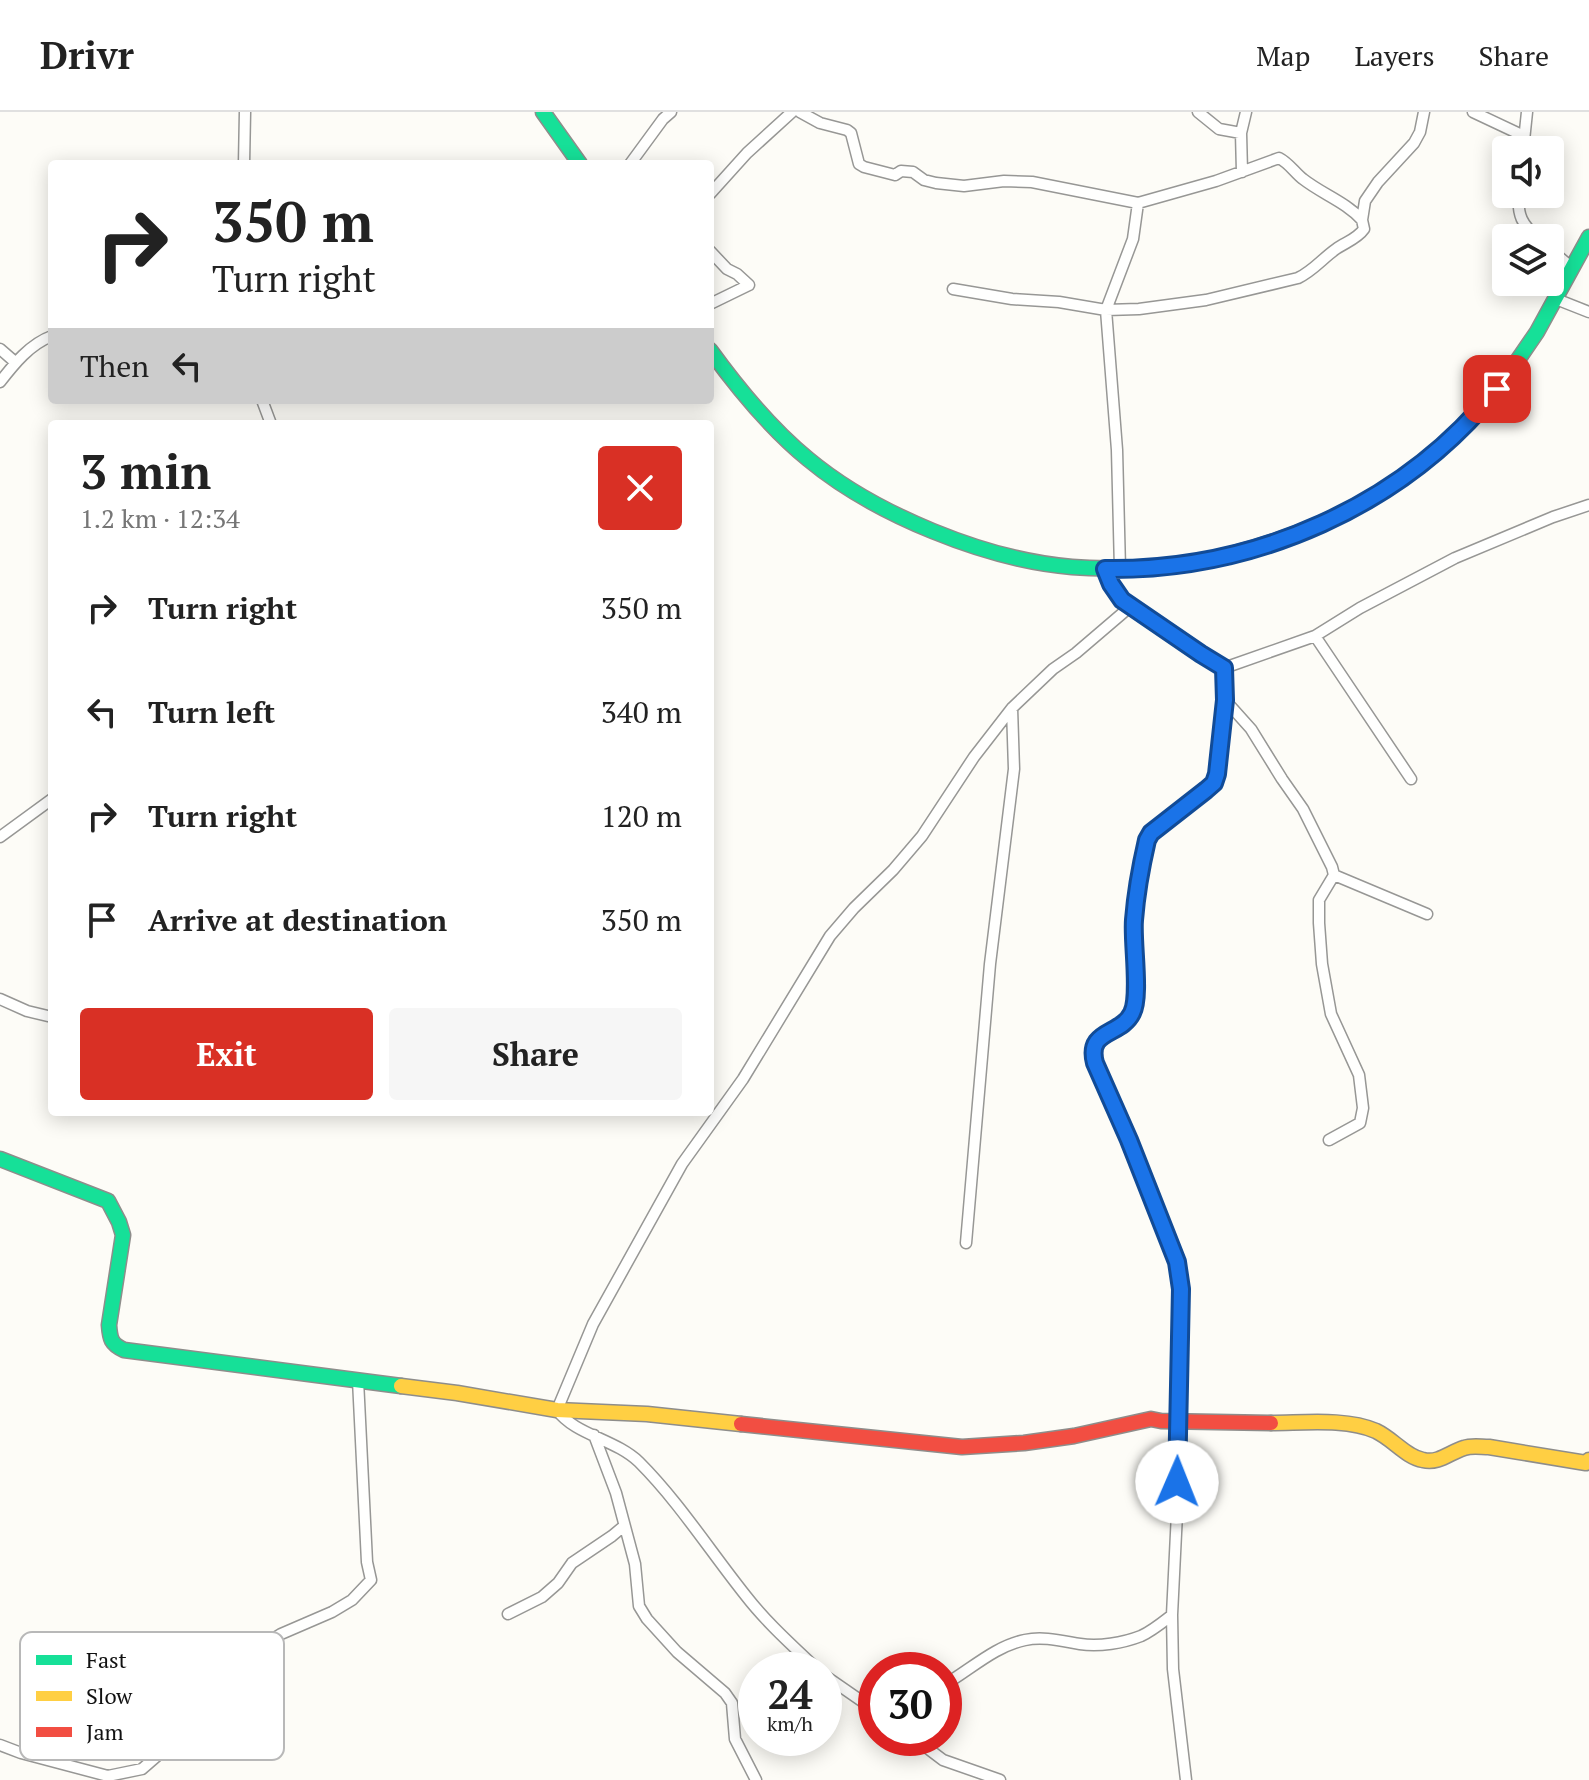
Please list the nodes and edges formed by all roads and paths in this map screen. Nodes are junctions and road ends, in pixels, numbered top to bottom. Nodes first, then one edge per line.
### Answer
1 (245, 112) edge
2 (543, 112) edge
3 (671, 112) edge
4 (792, 112) edge
5 (800, 112) edge
6 (1198, 112) edge
7 (1246, 112) edge
8 (1424, 112) edge
9 (1473, 112) edge
10 (1527, 112) edge
11 (1241, 133) junction
12 (1524, 136) joint
13 (244, 160) edge
14 (577, 160) edge
15 (633, 160) edge
16 (1242, 172) junction
17 (714, 190) edge
18 (1138, 203) junction
19 (1362, 220) junction
20 (1589, 237) edge
21 (714, 255) edge
22 (1564, 261) edge
23 (1572, 268) junction
24 (953, 289) dead end
25 (1556, 299) junction
26 (714, 302) edge
27 (1106, 310) junction
28 (1589, 312) edge
29 (48, 338) edge
30 (0, 349) edge
31 (714, 355) edge
32 (15, 362) junction
33 (0, 382) edge
34 (1589, 505) edge
35 (1113, 569) junction
36 (1131, 606) junction
37 (1315, 636) junction
38 (1224, 668) junction
39 (1225, 700) junction
40 (1012, 708) junction
41 (1411, 779) dead end
42 (48, 802) edge
43 (0, 837) edge
44 (1334, 875) junction
45 (1427, 914) dead end
46 (0, 999) edge
47 (48, 1016) edge
48 (1329, 1140) dead end
49 (0, 1159) edge
50 (966, 1243) dead end
51 (358, 1380) junction
52 (557, 1410) junction
53 (1178, 1421) junction
54 (594, 1435) junction
55 (1589, 1460) edge
56 (624, 1526) junction
57 (508, 1614) dead end
58 (1172, 1615) junction
59 (284, 1633) edge
60 (800, 1652) edge
61 (962, 1674) edge
62 (0, 1745) edge
63 (20, 1753) edge
64 (938, 1756) edge
65 (45, 1760) edge
66 (152, 1760) edge
67 (107, 1778) edge
68 (128, 1780) edge
69 (756, 1780) edge
70 (1000, 1780) edge
71 (1186, 1780) edge

1 - 13 street
2 - 14 main road
3 - 15 street
4 - 17 street
5 - 18 street
6 - 11 street
7 - 11 street
8 - 19 street
9 - 12 street
10 - 12 street
11 - 16 street
16 - 18 street
16 - 19 street
18 - 27 street
19 - 27 street
20 - 23 main road
21 - 26 street
22 - 23 street
23 - 25 main road
24 - 27 street
25 - 28 street
25 - 35 main road
27 - 35 street
29 - 32 street
30 - 32 street
31 - 35 main road
32 - 33 street
34 - 37 street
35 - 36 street
36 - 38 street
36 - 40 street
37 - 38 street
37 - 41 street
38 - 39 street
39 - 44 street
39 - 53 street
40 - 50 street
40 - 52 street
42 - 43 street
44 - 45 street
44 - 48 street
46 - 47 street
49 - 51 main road
51 - 52 main road
51 - 59 street
52 - 53 main road
52 - 54 street
53 - 55 main road
53 - 58 street
54 - 56 street
54 - 60 street
56 - 57 street
56 - 69 street
58 - 61 street
58 - 71 street
62 - 63 street
64 - 70 street
65 - 67 street
66 - 67 street
67 - 68 street

